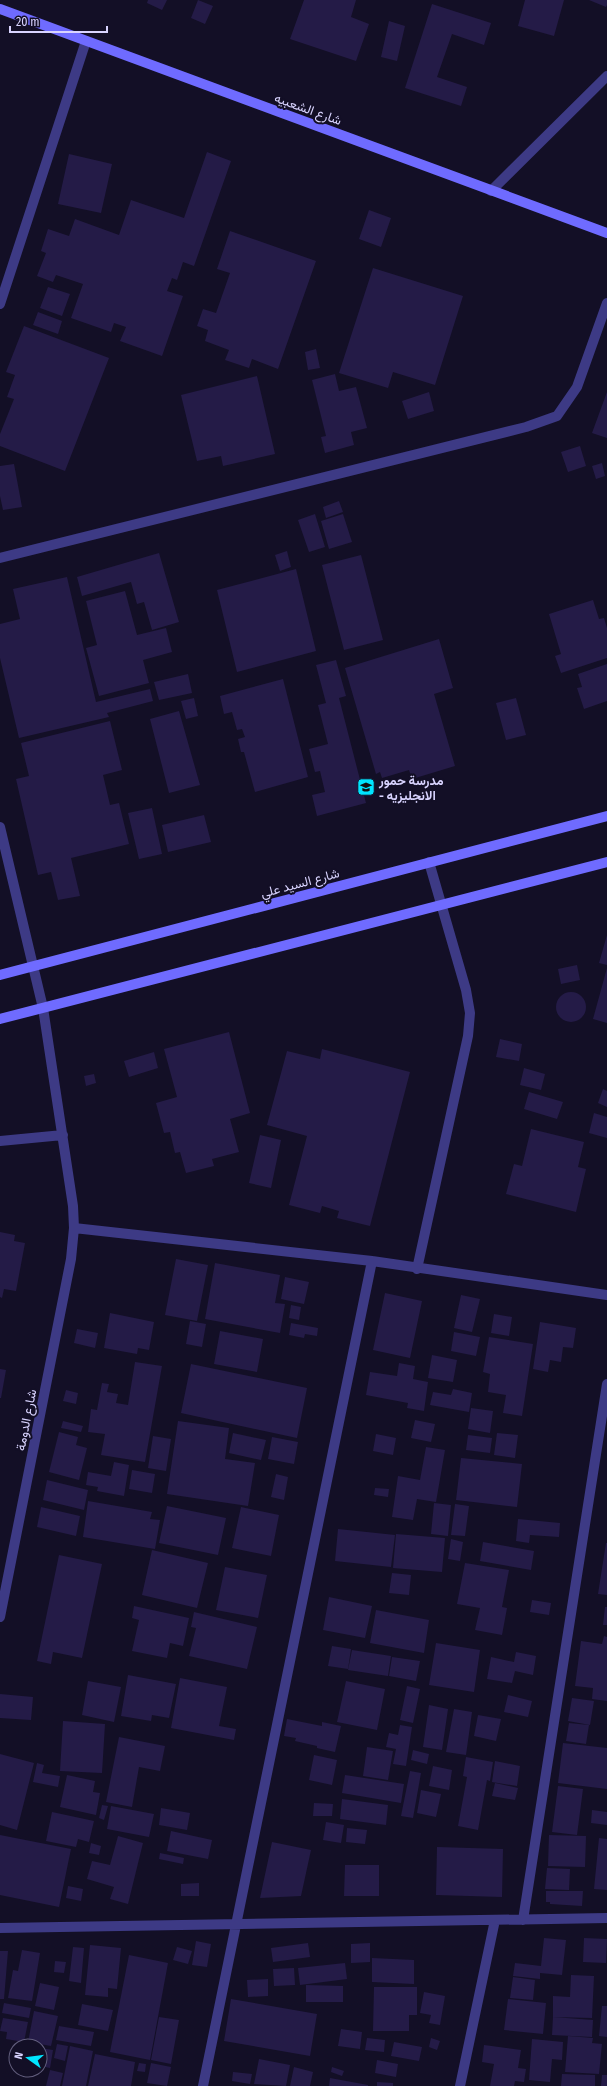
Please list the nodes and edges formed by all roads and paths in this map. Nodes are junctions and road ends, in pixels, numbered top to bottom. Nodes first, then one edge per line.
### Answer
1 (0, 9) edge
2 (86, 42) junction
3 (607, 76) edge
4 (490, 191) junction
5 (607, 233) edge
6 (607, 303) edge
7 (0, 304) edge
8 (0, 558) edge
9 (607, 816) edge
10 (0, 827) edge
11 (429, 862) junction
12 (607, 862) edge
13 (442, 905) junction
14 (32, 967) junction
15 (0, 976) edge
16 (43, 1008) junction
17 (0, 1019) edge
18 (63, 1135) junction
19 (0, 1141) edge
20 (74, 1228) junction
21 (372, 1261) junction
22 (417, 1269) junction
23 (607, 1296) edge
24 (607, 1384) edge
25 (0, 1616) edge
26 (607, 1918) edge
27 (495, 1920) junction
28 (522, 1920) junction
29 (236, 1925) junction
30 (0, 1928) edge
31 (203, 2086) edge
32 (460, 2086) edge

1 - 2 main road, شارع الشعبيه
2 - 4 main road, شارع الشعبيه
2 - 7 street
3 - 4 street
4 - 5 main road, شارع الشعبيه
6 - 8 street
9 - 11 main road, شارع السيد علي
10 - 14 street, شارع الدومة
11 - 13 street
11 - 14 main road, شارع السيد علي
12 - 13 main road
13 - 16 main road
13 - 22 street
14 - 15 main road, شارع السيد علي
14 - 16 street, شارع الدومة
16 - 17 main road
16 - 18 street, شارع الدومة
18 - 19 street
18 - 20 street, شارع الدومة
20 - 21 street
20 - 25 street, شارع الدومة
21 - 22 street
21 - 29 street
22 - 23 street
24 - 28 street
26 - 28 street
27 - 28 street
27 - 29 street
27 - 32 street
29 - 30 street
29 - 31 street

